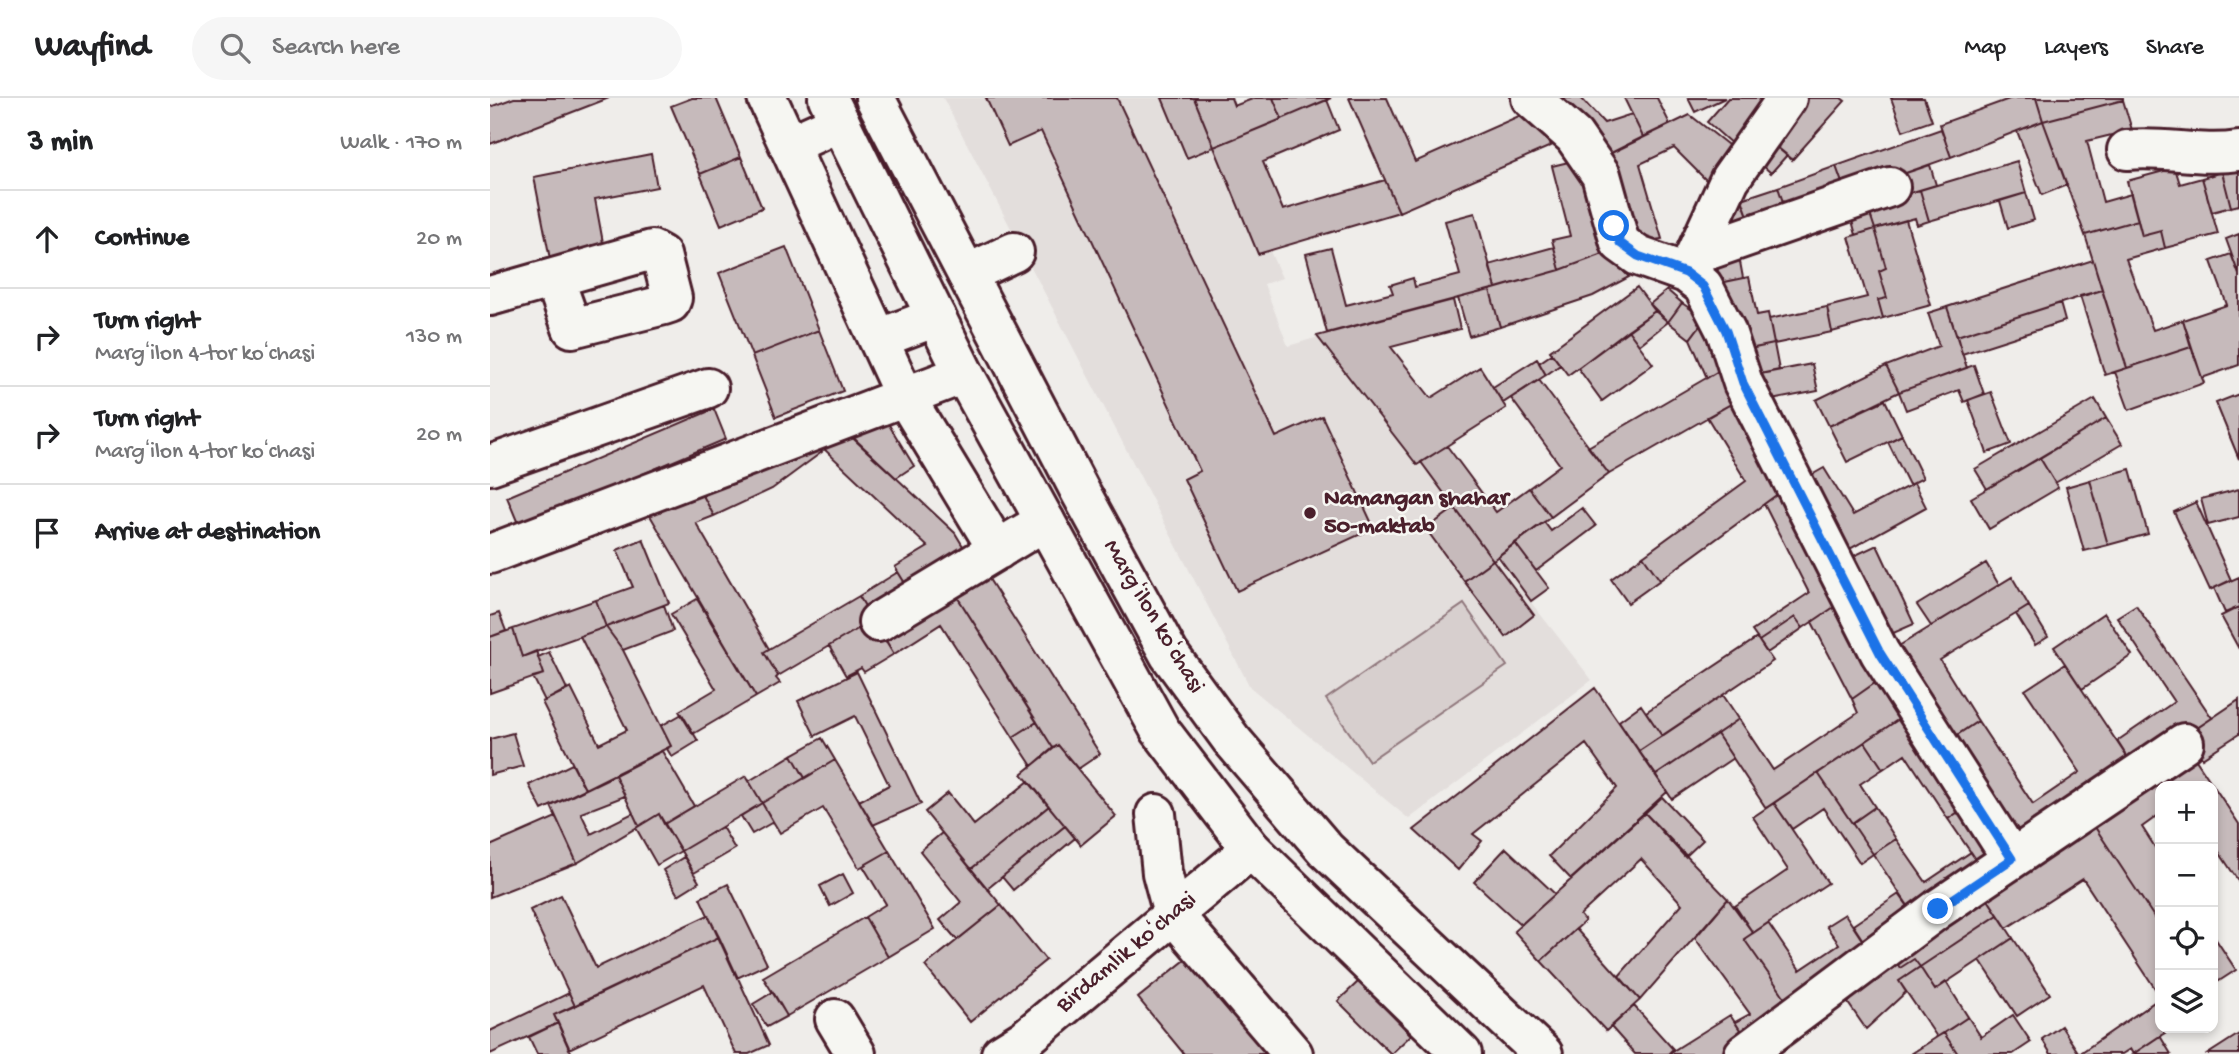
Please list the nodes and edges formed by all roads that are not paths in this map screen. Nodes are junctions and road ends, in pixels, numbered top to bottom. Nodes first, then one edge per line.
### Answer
1 (767, 98) edge
2 (875, 98) edge
3 (1531, 98) edge
4 (1787, 98) edge
5 (834, 110) edge
6 (789, 145) junction
7 (2127, 150) dead end
8 (2239, 151) edge
9 (1891, 187) dead end
10 (1014, 252) dead end
11 (1692, 264) junction
12 (967, 275) junction
13 (554, 278) dead end
14 (490, 296) edge
15 (936, 317) junction
16 (878, 339) junction
17 (964, 374) junction
18 (708, 388) dead end
19 (904, 395) junction
20 (490, 465) edge
21 (1045, 522) junction
22 (998, 550) junction
23 (490, 554) edge
24 (878, 622) dead end
25 (2184, 743) dead end
26 (1156, 814) dead end
27 (1251, 849) junction
28 (2012, 859) junction
29 (1173, 915) junction
30 (835, 1019) dead end
31 (856, 1054) edge
32 (1001, 1054) edge
33 (1293, 1054) edge
34 (1462, 1054) edge
35 (1543, 1054) edge
36 (1744, 1054) edge

1 - 6 street
2 - 12 street, Margʻilon koʻchasi
3 - 11 street
4 - 11 street
5 - 6 street
5 - 15 street, Margʻilon koʻchasi
6 - 16 street
7 - 8 street
9 - 11 street
10 - 12 street
11 - 28 street
12 - 35 street, Margʻilon koʻchasi
13 - 14 street
15 - 16 street
15 - 17 street, Margʻilon koʻchasi
16 - 19 street
17 - 19 street
17 - 21 street, Margʻilon koʻchasi
18 - 20 street
19 - 22 street
19 - 23 street
21 - 22 street
21 - 27 street, Margʻilon koʻchasi
22 - 24 street
25 - 28 street
26 - 29 street
27 - 29 street, Birdamlik koʻchasi
27 - 34 street, Margʻilon koʻchasi
28 - 36 street
29 - 32 street, Birdamlik koʻchasi
29 - 33 street
30 - 31 street

